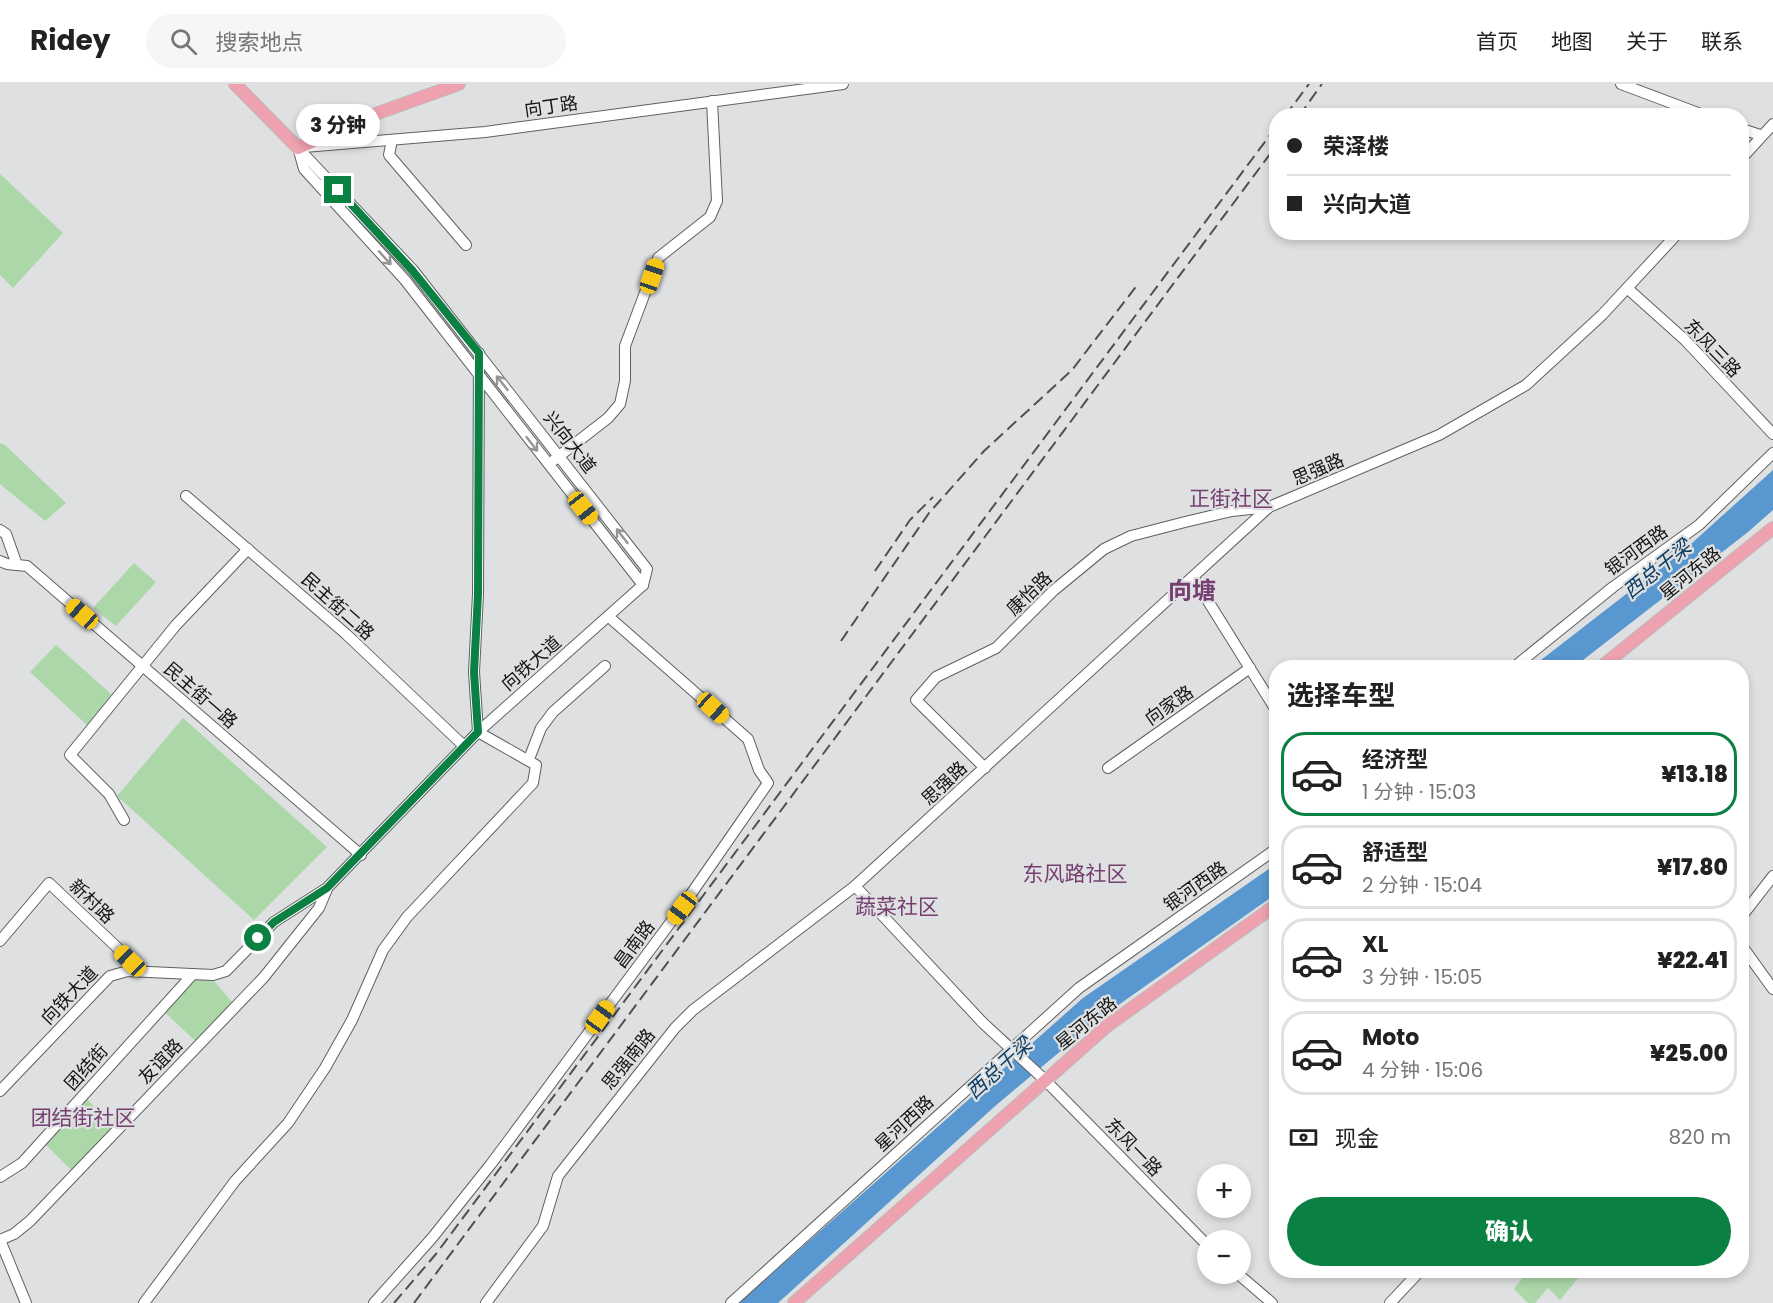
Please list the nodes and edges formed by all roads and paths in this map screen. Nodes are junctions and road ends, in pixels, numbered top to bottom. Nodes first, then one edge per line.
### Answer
1 (235, 84) edge
2 (459, 84) edge
3 (843, 84) edge
4 (1622, 84) edge
5 (712, 101) junction
6 (1685, 108) edge
7 (1773, 124) edge
8 (1749, 131) edge
9 (1760, 135) junction
10 (392, 140) junction
11 (298, 148) junction
12 (1749, 149) edge
13 (1671, 240) edge
14 (466, 245) dead end
15 (1627, 288) junction
16 (479, 353) junction
17 (479, 375) junction
18 (1773, 434) edge
19 (1773, 453) edge
20 (559, 456) junction
21 (548, 464) junction
22 (186, 496) dead end
23 (1269, 507) junction
24 (1773, 528) edge
25 (0, 530) edge
26 (248, 549) junction
27 (0, 561) edge
28 (17, 565) junction
29 (1193, 577) junction
30 (643, 585) junction
31 (609, 617) junction
32 (1522, 660) edge
33 (1610, 660) edge
34 (142, 665) junction
35 (604, 666) dead end
36 (1250, 668) junction
37 (1269, 699) edge
38 (478, 732) junction
39 (464, 746) junction
40 (529, 759) junction
41 (985, 768) junction
42 (1108, 768) dead end
43 (124, 820) dead end
44 (1269, 854) edge
45 (361, 855) junction
46 (1773, 876) edge
47 (855, 886) junction
48 (327, 888) junction
49 (1749, 906) edge
50 (1269, 910) edge
51 (0, 941) edge
52 (1131, 951) joint
53 (1749, 956) edge
54 (142, 971) junction
55 (193, 974) junction
56 (1773, 989) edge
57 (1010, 1048) junction
58 (1041, 1076) junction
59 (0, 1091) edge
60 (0, 1177) edge
61 (1197, 1235) edge
62 (1413, 1278) edge
63 (1250, 1284) edge
64 (26, 1303) edge
65 (144, 1303) edge
66 (374, 1303) edge
67 (486, 1303) edge
68 (731, 1303) edge
69 (794, 1303) edge
70 (1272, 1303) edge
71 (1390, 1303) edge

1 - 11 main road, 兴向大道
2 - 11 main road
3 - 5 street, 向丁路
4 - 6 street
5 - 10 street, 向丁路
5 - 20 street
7 - 9 street
8 - 9 street
9 - 12 street
10 - 11 street, 向丁路
10 - 14 street
11 - 16 street, 兴向大道
11 -> 17 street, 兴向大道
13 - 15 street, 思强路
15 - 18 street, 东风三路
15 - 23 street, 思强路
16 - 17 street
20 -> 16 street, 兴向大道
17 -> 21 street, 兴向大道
17 - 38 street
19 - 32 street, 银河西路
20 - 21 street
30 -> 20 street, 兴向大道
21 - 30 street, 兴向大道
22 - 26 street, 民主街二路
23 - 29 street, 思强路
23 - 41 street, 康怡路
24 - 33 main road, 星河东路
25 - 28 street
26 - 34 street
26 - 39 street, 民主街二路
27 - 28 street, 民主街一路
28 - 34 street, 民主街一路
29 - 36 street
29 - 41 street, 思强路
30 - 31 street, 向铁大道
31 - 38 street, 向铁大道
31 - 66 street, 昌南路
34 - 43 street
34 - 45 street, 民主街一路
35 - 40 street
36 - 37 street
36 - 42 street, 向家路
38 - 39 street, 向铁大道
38 - 40 street
39 - 45 street, 向铁大道
40 - 65 street
41 - 47 street, 思强路
44 - 52 street, 银河西路
45 - 48 street, 向铁大道
46 - 49 street
47 - 57 street
47 - 67 street, 思强南路
48 - 55 street, 向铁大道
48 - 64 street, 友谊路
50 - 58 main road, 星河东路
51 - 54 street, 新村路
52 - 57 street, 星河西路
53 - 56 street
54 - 55 street, 向铁大道
54 - 59 street, 向铁大道
55 - 60 street, 团结街
57 - 58 street, 东风一路
57 - 68 street, 星河西路
58 - 61 street, 东风一路
58 - 69 main road, 星河东路
62 - 71 street
63 - 70 street

